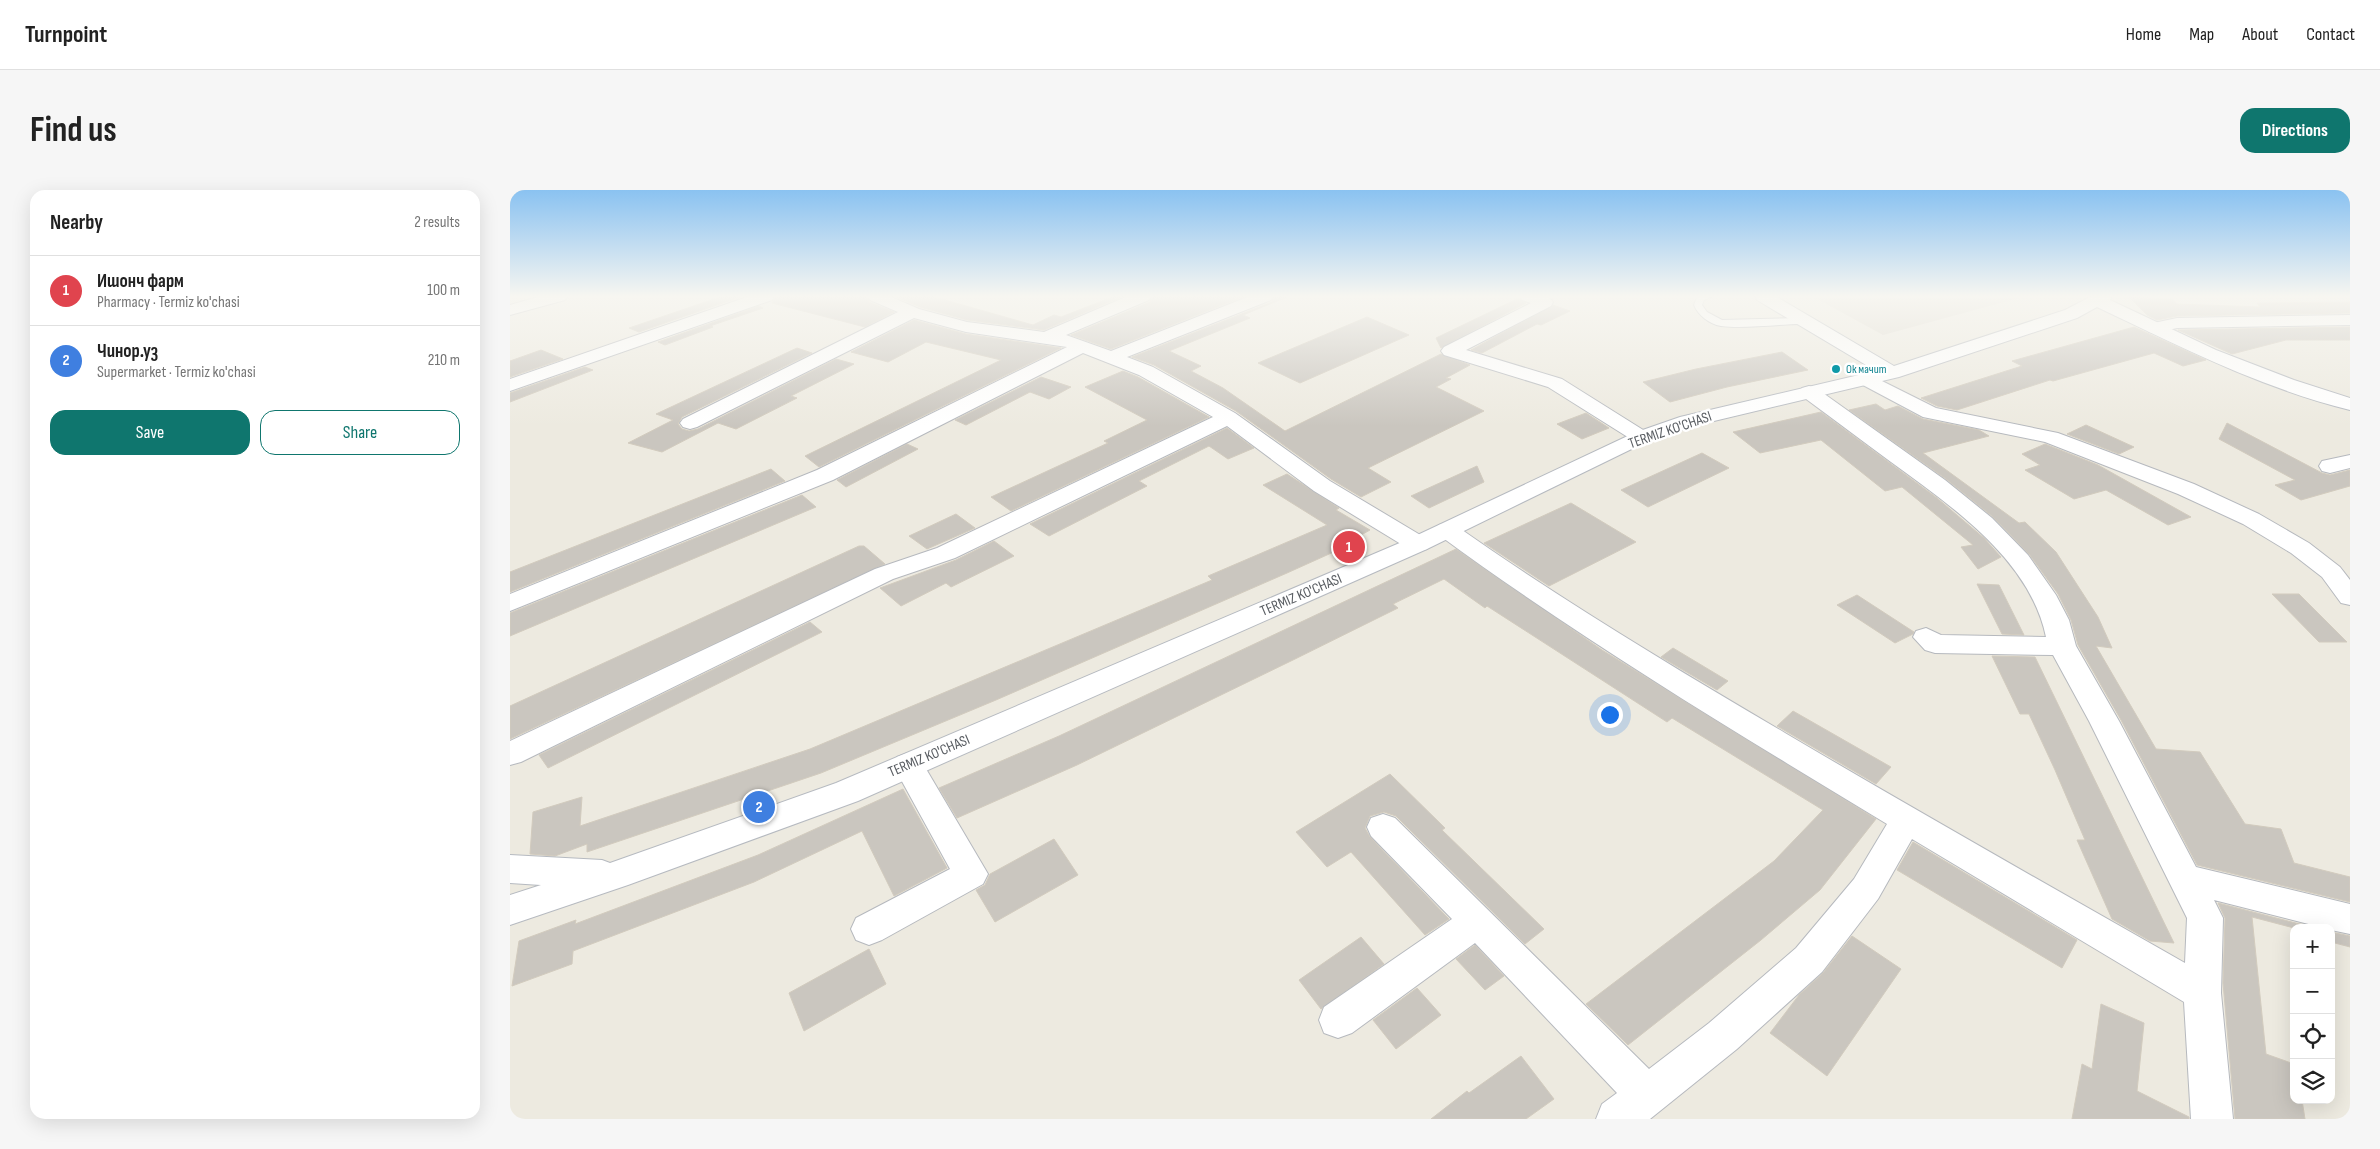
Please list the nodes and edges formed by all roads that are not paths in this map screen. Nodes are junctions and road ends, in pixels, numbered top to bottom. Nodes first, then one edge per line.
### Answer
1 (643, 339) edge
2 (860, 339) edge
3 (1062, 339) edge
4 (1156, 339) edge
5 (1473, 339) edge
6 (1834, 339) edge
7 (1994, 339) edge
8 (2179, 339) edge
9 (1082, 346) junction
10 (1112, 357) junction
11 (1892, 373) junction
12 (1868, 380) junction
13 (510, 386) edge
14 (1809, 392) junction
15 (2350, 404) edge
16 (1228, 417) junction
17 (690, 423) dead end
18 (1640, 437) junction
19 (1447, 530) junction
20 (1418, 544) junction
21 (2350, 597) edge
22 (510, 603) edge
23 (1926, 637) dead end
24 (2062, 646) junction
25 (510, 754) edge
26 (908, 765) junction
27 (1906, 821) junction
28 (1383, 827) dead end
29 (510, 869) edge
30 (616, 875) junction
31 (2186, 879) junction
32 (510, 910) edge
33 (2350, 919) edge
34 (1477, 921) junction
35 (869, 930) dead end
36 (2202, 993) junction
37 (1338, 1020) dead end
38 (1647, 1096) junction
39 (1618, 1119) edge
40 (2212, 1119) edge

1 - 13 street
2 - 17 street
3 - 9 street
4 - 10 street
5 - 18 street
6 - 11 street
7 - 11 street, TERMIZ KO'CHASI
8 - 15 street
9 - 10 street
9 - 22 street
10 - 16 street
11 - 12 street, TERMIZ KO'CHASI
12 - 14 street, TERMIZ KO'CHASI
12 - 21 street
14 - 18 street, TERMIZ KO'CHASI
14 - 24 street
16 - 20 street
16 - 25 street
18 - 19 street, TERMIZ KO'CHASI
19 - 20 street, TERMIZ KO'CHASI
19 - 27 street
20 - 26 street, TERMIZ KO'CHASI
23 - 24 street
24 - 31 street
26 - 30 street, TERMIZ KO'CHASI
26 - 35 street
27 - 36 street
27 - 38 street
28 - 34 street
29 - 30 street
30 - 32 street, TERMIZ KO'CHASI
31 - 33 street
31 - 36 street
34 - 37 street
34 - 38 street
36 - 40 street
38 - 39 street

